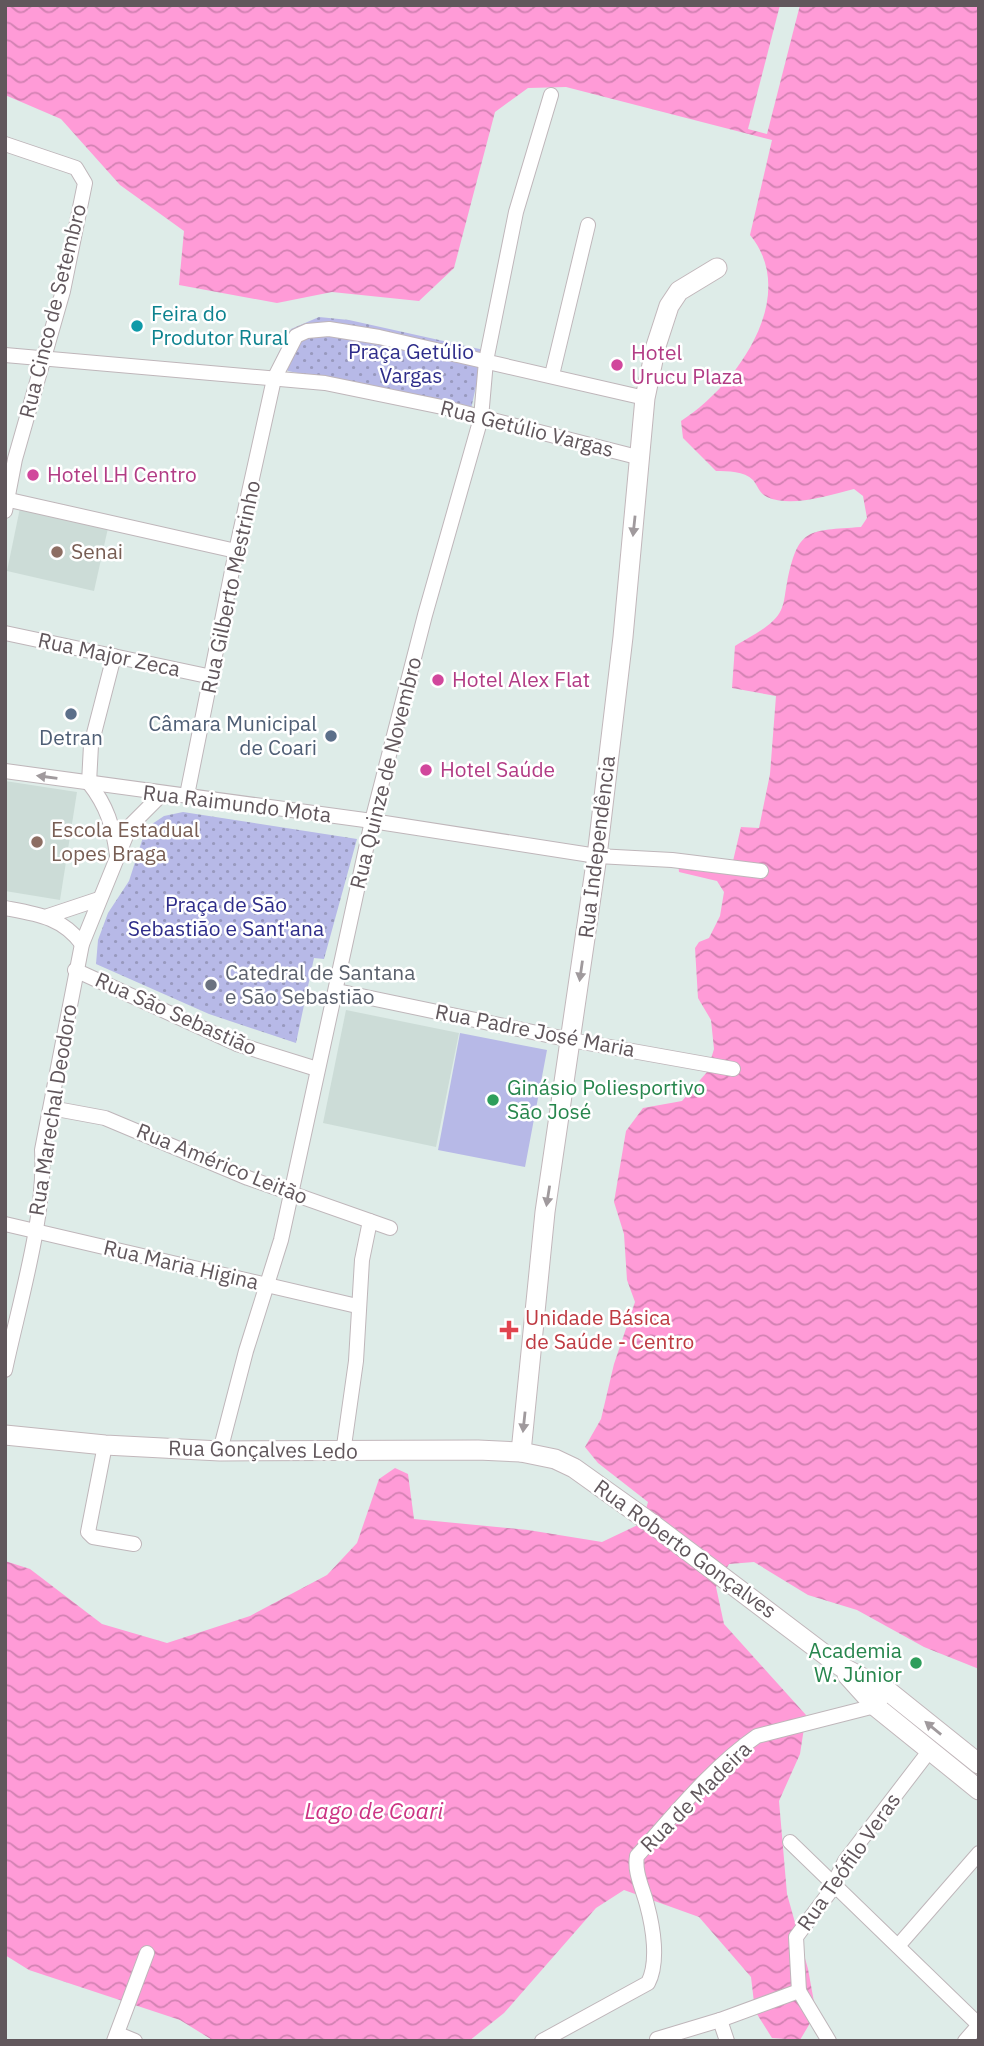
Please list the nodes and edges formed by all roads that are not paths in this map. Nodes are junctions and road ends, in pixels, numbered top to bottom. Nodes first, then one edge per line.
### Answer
1 (551, 95) dead end
2 (5, 144) edge
3 (588, 225) dead end
4 (718, 268) dead end
5 (5, 355) edge
6 (44, 357) junction
7 (486, 361) junction
8 (552, 375) junction
9 (274, 379) junction
10 (645, 398) junction
11 (481, 418) junction
12 (641, 458) junction
13 (6, 503) edge
14 (236, 551) junction
15 (5, 633) edge
16 (114, 656) junction
17 (212, 677) junction
18 (5, 771) edge
19 (89, 783) junction
20 (162, 794) junction
21 (187, 795) junction
22 (372, 821) junction
23 (117, 855) junction
24 (597, 856) junction
25 (761, 871) dead end
26 (99, 899) junction
27 (5, 908) edge
28 (48, 916) junction
29 (82, 944) junction
30 (75, 970) junction
31 (337, 991) junction
32 (571, 1040) junction
33 (317, 1069) junction
34 (733, 1069) dead end
35 (51, 1108) junction
36 (290, 1194) junction
37 (370, 1221) junction
38 (5, 1224) edge
39 (390, 1228) dead end
40 (34, 1230) junction
41 (267, 1284) junction
42 (357, 1306) junction
43 (5, 1370) edge
44 (5, 1435) edge
45 (105, 1445) junction
46 (220, 1451) junction
47 (521, 1452) junction
48 (343, 1453) junction
49 (134, 1544) dead end
50 (840, 1666) junction
51 (888, 1691) junction
52 (875, 1706) junction
53 (930, 1750) junction
54 (979, 1764) edge
55 (979, 1790) edge
56 (790, 1842) dead end
57 (979, 1853) edge
58 (834, 1883) junction
59 (898, 1946) junction
60 (147, 1953) dead end
61 (799, 1990) junction
62 (720, 2020) junction
63 (979, 2025) edge
64 (116, 2037) edge
65 (657, 2039) edge
66 (135, 2041) edge
67 (542, 2041) edge
68 (727, 2041) edge
69 (829, 2041) edge
70 (965, 2041) edge

1 - 7 street, Rua Quinze de Novembro
2 - 6 street, Rua Cinco de Setembro
3 - 8 street
4 - 10 main road, Rua Independência
5 - 6 street, Rua Getúlio Vargas
6 - 9 street, Rua Getúlio Vargas
6 - 13 street, Rua Cinco de Setembro
7 - 8 street
7 - 9 street
7 - 11 street, Rua Quinze de Novembro
8 - 10 street
9 - 11 street, Rua Getúlio Vargas
9 - 14 street, Rua Gilberto Mestrinho
10 - 12 main road, Rua Independência
11 - 12 street, Rua Getúlio Vargas
11 - 22 street, Rua Quinze de Novembro
12 -> 24 main road, Rua Independência
13 - 14 street
14 - 17 street, Rua Gilberto Mestrinho
15 - 16 street, Rua Major Zeca
16 - 17 street, Rua Major Zeca
16 - 19 street
17 - 21 street, Rua Gilberto Mestrinho
19 -> 18 street, Rua Raimundo Mota
19 - 20 street, Rua Raimundo Mota
19 - 23 street
20 - 21 street, Rua Raimundo Mota
20 - 23 street, Rua Marechal Deodoro
21 - 22 street, Rua Raimundo Mota
22 - 24 street, Rua Raimundo Mota
22 - 31 street, Rua Quinze de Novembro
23 - 26 street, Rua Marechal Deodoro
24 - 25 street, Rua Raimundo Mota
24 -> 32 main road, Rua Independência
26 - 28 street
26 - 29 street, Rua Marechal Deodoro
27 - 28 street
28 - 29 street
29 - 30 street, Rua Marechal Deodoro
30 - 33 street, Rua São Sebastião
30 - 35 street, Rua Marechal Deodoro
31 - 32 street, Rua Padre José Maria
31 - 33 street, Rua Quinze de Novembro
32 - 34 street, Rua Padre José Maria
32 -> 47 main road, Rua Independência
33 - 36 street, Rua Quinze de Novembro
35 - 36 street, Rua Américo Leitão
35 - 40 street, Rua Marechal Deodoro
36 - 37 street, Rua Américo Leitão
36 - 41 street, Rua Quinze de Novembro
37 - 39 street, Rua Américo Leitão
37 - 42 street
38 - 40 street, Rua Maria Higina
40 - 41 street, Rua Maria Higina
40 - 43 street, Rua Marechal Deodoro
41 - 42 street, Rua Maria Higina
41 - 46 street, Rua Quinze de Novembro
42 - 48 street
44 - 45 main road, Rua Gonçalves Ledo
45 - 46 main road, Rua Gonçalves Ledo
45 - 49 street
46 - 48 main road, Rua Gonçalves Ledo
47 - 48 main road, Rua Gonçalves Ledo
47 - 50 main road, Rua Roberto Gonçalves
50 - 51 main road, Rua Roberto Gonçalves
50 - 52 main road, Rua Roberto Gonçalves
51 - 52 street
54 -> 51 main road, Rua Roberto Gonçalves
52 - 53 main road, Rua Roberto Gonçalves
52 - 67 street, Rua de Madeira
53 - 55 main road, Rua Roberto Gonçalves
53 - 58 street, Rua Teófilo Veras
56 - 58 street
57 - 59 street
58 - 59 street
58 - 61 street, Rua Teófilo Veras
59 - 63 street
60 - 64 street
61 - 62 street
61 - 69 street, Rua Teófilo Veras
62 - 65 street
62 - 68 street
63 - 70 street
64 - 66 street

